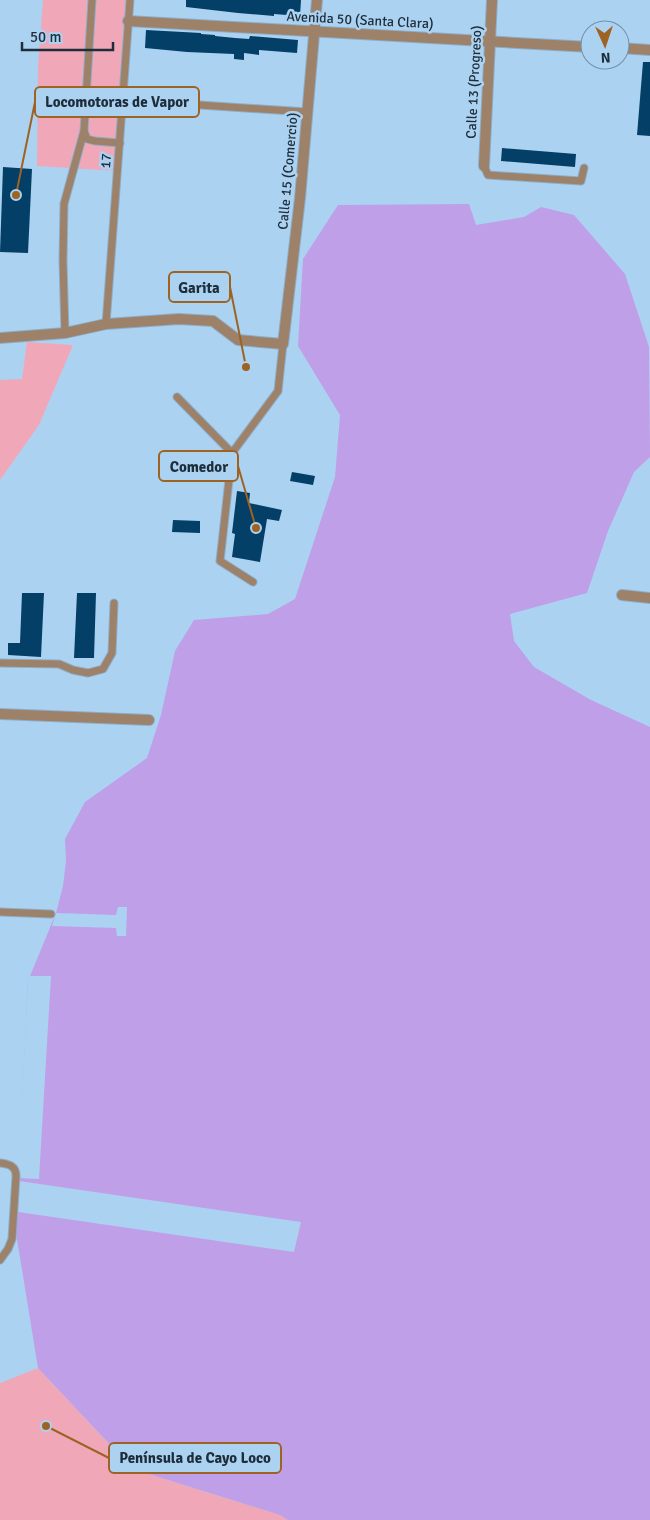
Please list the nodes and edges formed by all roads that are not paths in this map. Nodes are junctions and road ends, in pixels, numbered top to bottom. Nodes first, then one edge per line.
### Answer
1 (92, 0) edge
2 (130, 0) edge
3 (316, 0) edge
4 (492, 0) edge
5 (128, 21) junction
6 (314, 31) junction
7 (490, 41) junction
8 (580, 46) edge
9 (630, 49) edge
10 (650, 50) edge
11 (140, 101) dead end
12 (307, 112) junction
13 (84, 131) junction
14 (120, 143) junction
15 (484, 166) joint
16 (584, 168) dead end
17 (106, 324) junction
18 (65, 333) junction
19 (0, 338) edge
20 (283, 344) junction
21 (177, 397) dead end
22 (232, 453) junction
23 (253, 582) dead end
24 (622, 595) dead end
25 (650, 598) edge
26 (114, 602) dead end
27 (0, 663) edge
28 (0, 714) edge
29 (149, 720) dead end
30 (0, 912) edge
31 (51, 914) dead end
32 (0, 1163) edge
33 (0, 1260) edge

1 - 13 lane
2 - 5 lane, 17
3 - 6 street, Calle 15 (Comercio)
4 - 7 street, Calle 13 (Progreso)
5 - 6 street, Avenida 50 (Santa Clara)
5 - 14 lane, 17
6 - 7 street, Avenida 50 (Santa Clara)
6 - 12 street, Calle 15 (Comercio)
7 - 8 street, Avenida 50 (Santa Clara)
7 - 15 street, Calle 13 (Progreso)
9 - 10 street
11 - 12 lane
12 - 20 street, Calle 15 (Comercio)
13 - 14 lane
13 - 18 lane
14 - 17 lane, 17
15 - 16 lane
17 - 18 street
17 - 20 street
18 - 19 street
20 - 22 lane
21 - 22 lane
22 - 23 lane
24 - 25 street
26 - 27 lane
28 - 29 street
30 - 31 lane
32 - 33 lane

